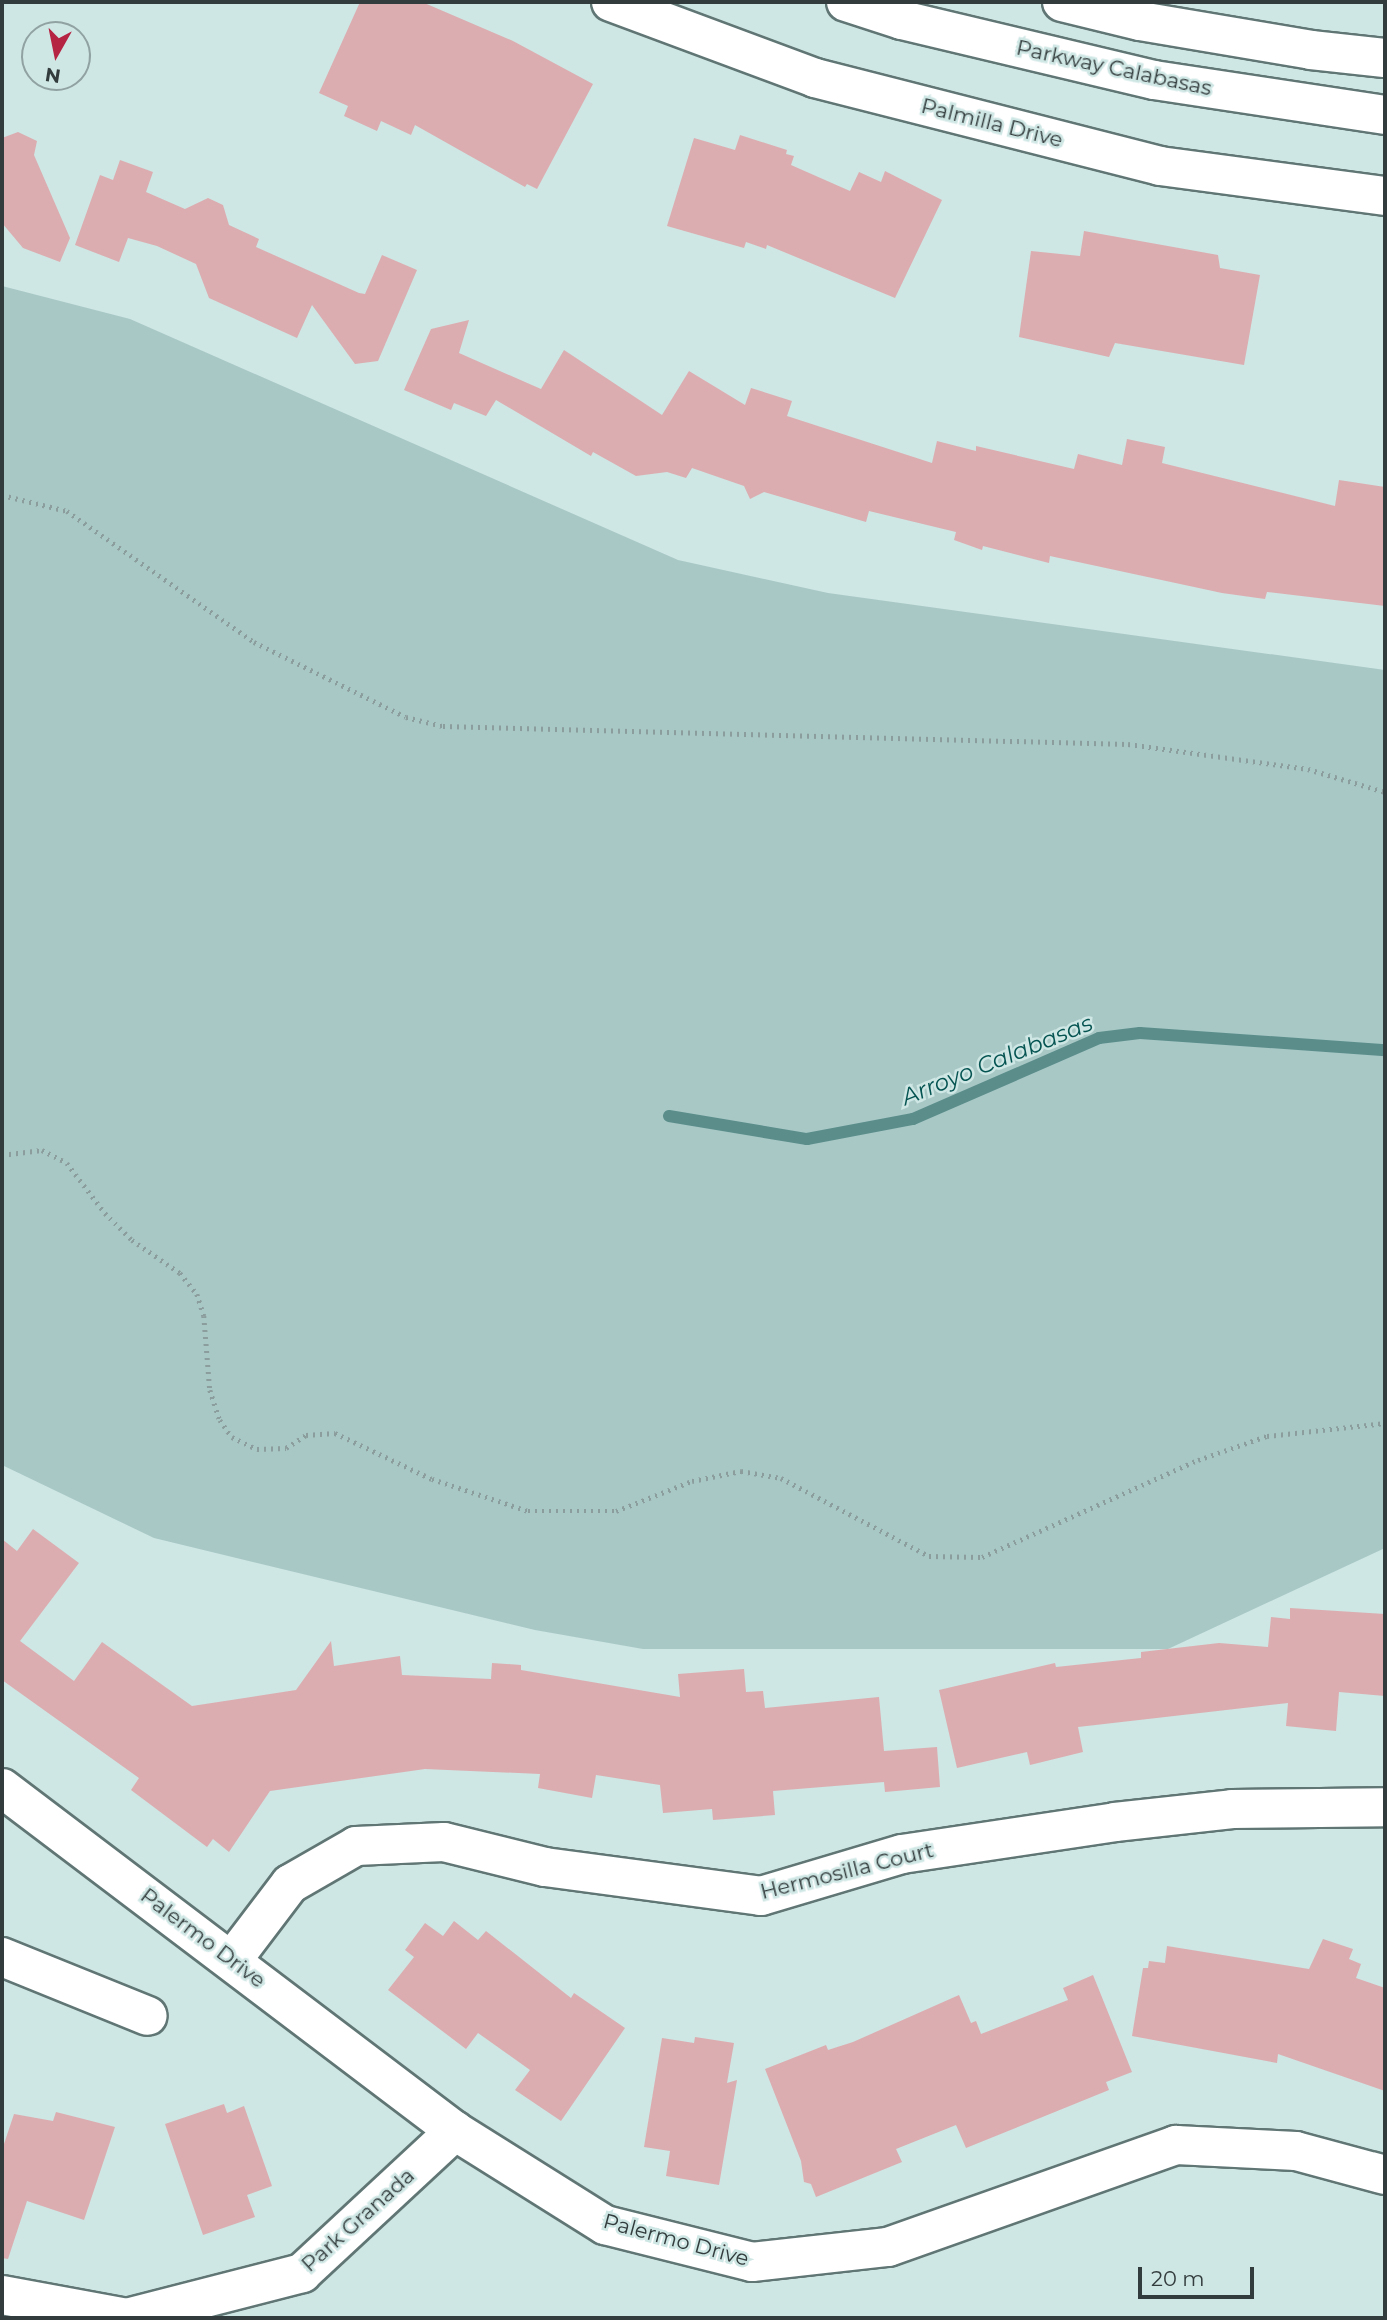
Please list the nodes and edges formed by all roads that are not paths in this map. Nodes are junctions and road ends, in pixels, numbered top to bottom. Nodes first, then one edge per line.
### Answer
1 (611, 2) edge
2 (846, 2) edge
3 (1062, 2) edge
4 (1385, 58) edge
5 (1385, 115) edge
6 (1385, 196) edge
7 (2, 1788) edge
8 (1385, 1807) edge
9 (2, 1957) edge
10 (233, 1959) junction
11 (148, 2016) dead end
12 (455, 2130) junction
13 (1385, 2175) edge
14 (2, 2295) edge
15 (127, 2318) edge

1 - 6 street, Palmilla Drive
2 - 5 street, Parkway Calabasas
3 - 4 street
7 - 10 street, Palermo Drive
8 - 10 street, Hermosilla Court
9 - 11 street
10 - 12 street, Palermo Drive
12 - 13 street, Palermo Drive
12 - 15 street, Park Granada
14 - 15 street, Park Granada

